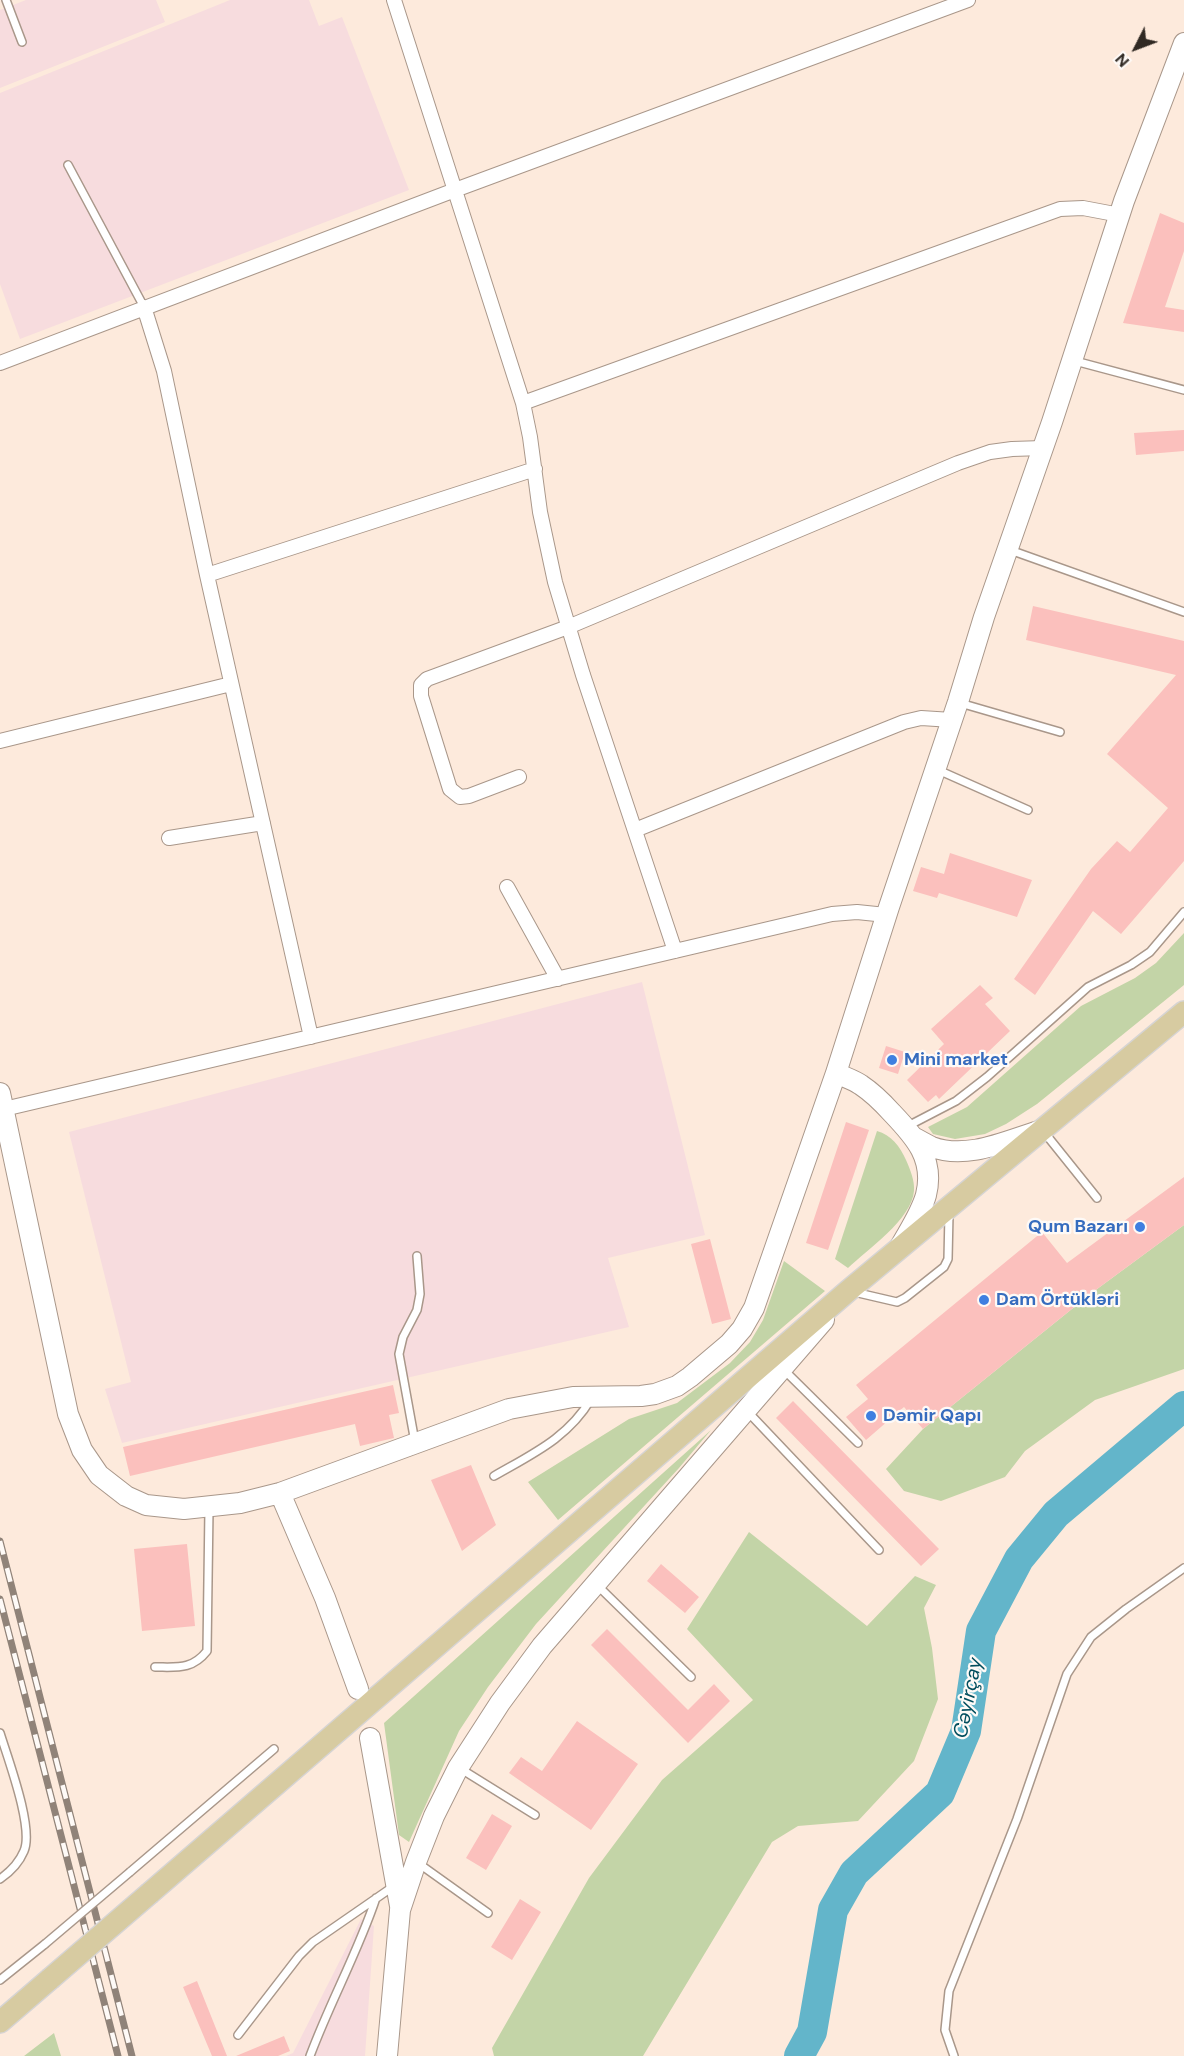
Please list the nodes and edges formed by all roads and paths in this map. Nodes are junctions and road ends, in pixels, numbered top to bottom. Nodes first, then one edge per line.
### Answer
1 (6, 0) edge
2 (394, 0) edge
3 (968, 0) edge
4 (22, 42) dead end
5 (1184, 43) edge
6 (68, 165) dead end
7 (455, 190) junction
8 (1120, 215) junction
9 (144, 307) junction
10 (1072, 360) junction
11 (0, 363) edge
12 (1184, 390) edge
13 (523, 403) junction
14 (1043, 448) junction
15 (535, 470) junction
16 (1008, 549) junction
17 (207, 575) junction
18 (1184, 612) edge
19 (568, 627) junction
20 (231, 684) junction
21 (955, 711) junction
22 (1060, 732) dead end
23 (0, 741) edge
24 (935, 769) junction
25 (519, 777) dead end
26 (1028, 810) dead end
27 (263, 823) junction
28 (635, 830) junction
29 (169, 838) dead end
30 (507, 886) dead end
31 (1184, 912) edge
32 (886, 915) junction
33 (675, 951) junction
34 (558, 979) junction
35 (1184, 1012) edge
36 (311, 1037) junction
37 (836, 1073) junction
38 (2, 1101) edge
39 (1042, 1130) junction
40 (910, 1132) junction
41 (1097, 1198) dead end
42 (949, 1207) junction
43 (897, 1251) junction
44 (417, 1256) dead end
45 (848, 1291) junction
46 (783, 1368) junction
47 (592, 1397) junction
48 (746, 1410) junction
49 (858, 1443) dead end
50 (415, 1445) junction
51 (494, 1476) dead end
52 (280, 1493) junction
53 (209, 1507) junction
54 (879, 1550) dead end
55 (1184, 1568) edge
56 (595, 1584) junction
57 (154, 1668) dead end
58 (691, 1677) dead end
59 (358, 1689) dead end
60 (0, 1733) edge
61 (370, 1738) dead end
62 (274, 1749) dead end
63 (459, 1768) junction
64 (535, 1815) dead end
65 (416, 1862) junction
66 (0, 1879) edge
67 (396, 1884) junction
68 (376, 1898) junction
69 (400, 1910) junction
70 (488, 1913) dead end
71 (0, 1980) edge
72 (0, 2022) edge
73 (238, 2035) dead end
74 (310, 2056) edge
75 (387, 2056) edge
76 (954, 2056) edge

1 - 4 lane
2 - 7 street
3 - 7 street
5 - 8 main road
6 - 9 lane
7 - 9 street
7 - 13 street
8 - 10 main road
8 - 13 street
9 - 11 street
9 - 17 street
10 - 12 lane
10 - 14 main road
13 - 15 street
14 - 16 main road
14 - 19 street
15 - 17 street
15 - 19 street
16 - 18 lane
16 - 21 main road
17 - 20 street
19 - 25 street
19 - 28 street
20 - 23 street
20 - 27 street
21 - 22 lane
21 - 24 main road
21 - 28 street
24 - 26 lane
24 - 32 main road
27 - 29 street
27 - 36 street
28 - 33 street
30 - 34 street
31 - 40 lane
32 - 33 street
32 - 37 main road
33 - 34 street
34 - 36 street
35 - 39 main road
36 - 38 street
37 - 40 main road
37 - 47 main road
38 - 53 main road
39 - 40 main road
39 - 41 lane
39 - 42 main road
40 - 43 main road
42 - 43 main road
42 - 45 lane
43 - 45 main road
44 - 50 lane
45 - 46 main road
45 - 72 main road, bridge
46 - 48 main road
46 - 49 lane
47 - 50 main road
47 - 51 lane
48 - 54 lane
48 - 56 main road
50 - 52 main road
52 - 53 main road
52 - 59 main road
53 - 57 lane
55 - 76 lane
56 - 58 lane
56 - 63 main road
60 - 66 lane
61 - 67 main road
62 - 71 lane, bridge
63 - 64 lane
63 - 65 main road
65 - 69 main road
65 - 70 lane
67 - 68 lane
67 - 69 main road
68 - 73 lane
68 - 74 lane
69 - 75 main road

